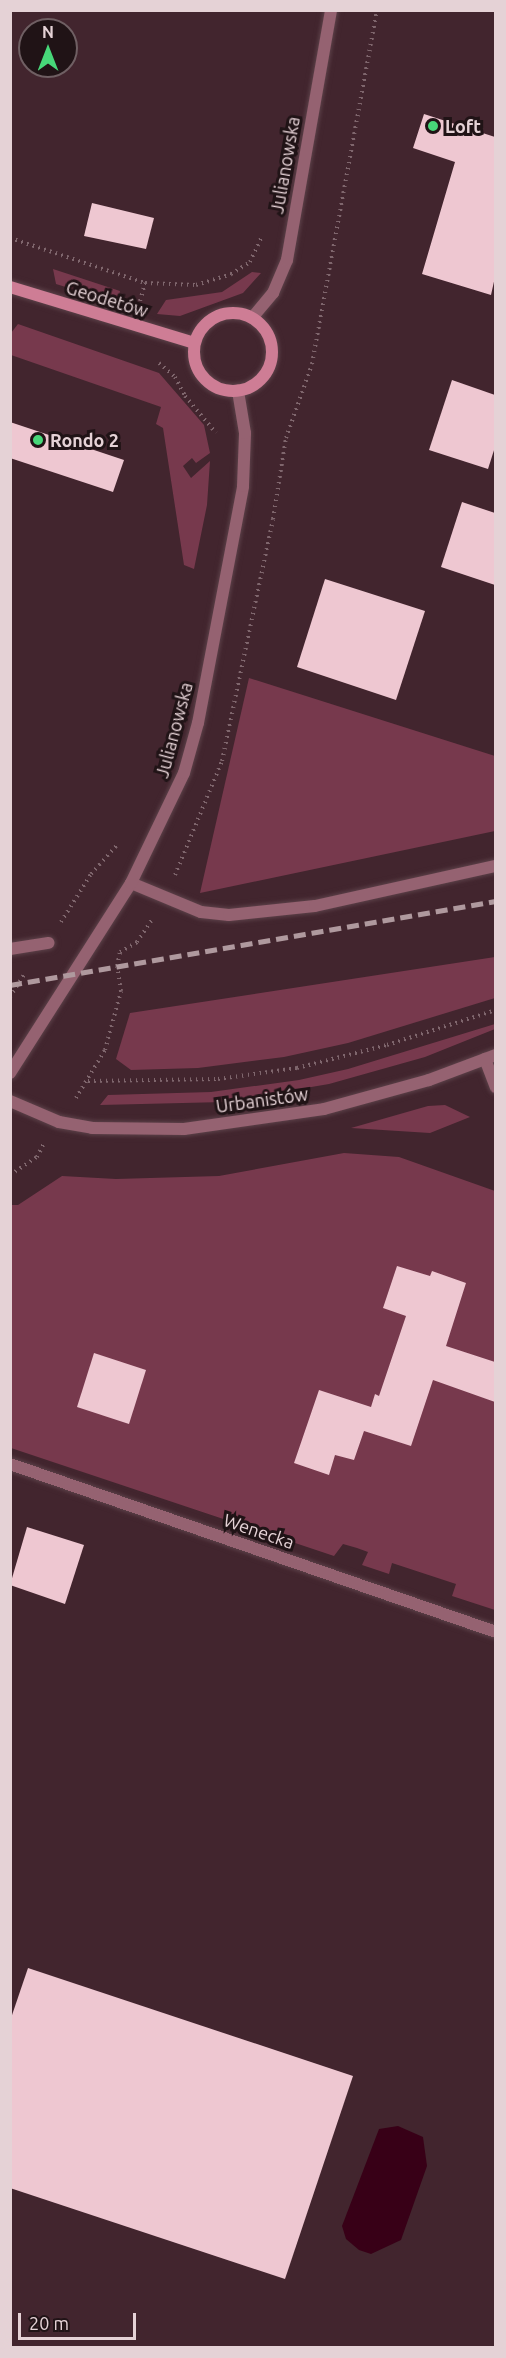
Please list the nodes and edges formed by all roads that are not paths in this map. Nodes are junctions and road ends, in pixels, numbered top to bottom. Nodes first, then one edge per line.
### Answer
1 (331, 10) edge
2 (10, 287) edge
3 (252, 318) junction
4 (194, 343) junction
5 (238, 391) junction
6 (495, 866) edge
7 (131, 883) junction
8 (49, 943) road end
9 (10, 949) edge
10 (490, 1057) edge
11 (10, 1073) edge
12 (495, 1087) edge
13 (10, 1101) edge
14 (10, 1464) edge
15 (495, 1632) edge

1 - 3 street, Julianowska
2 - 4 street, Geodetów
3 - 4 street
3 - 5 street
4 - 5 street
5 - 7 street, Julianowska
6 - 7 street
7 - 11 street, Julianowska
8 - 9 street
10 - 12 street, Urbanistów
10 - 13 street, Urbanistów
14 - 15 street, Wenecka

